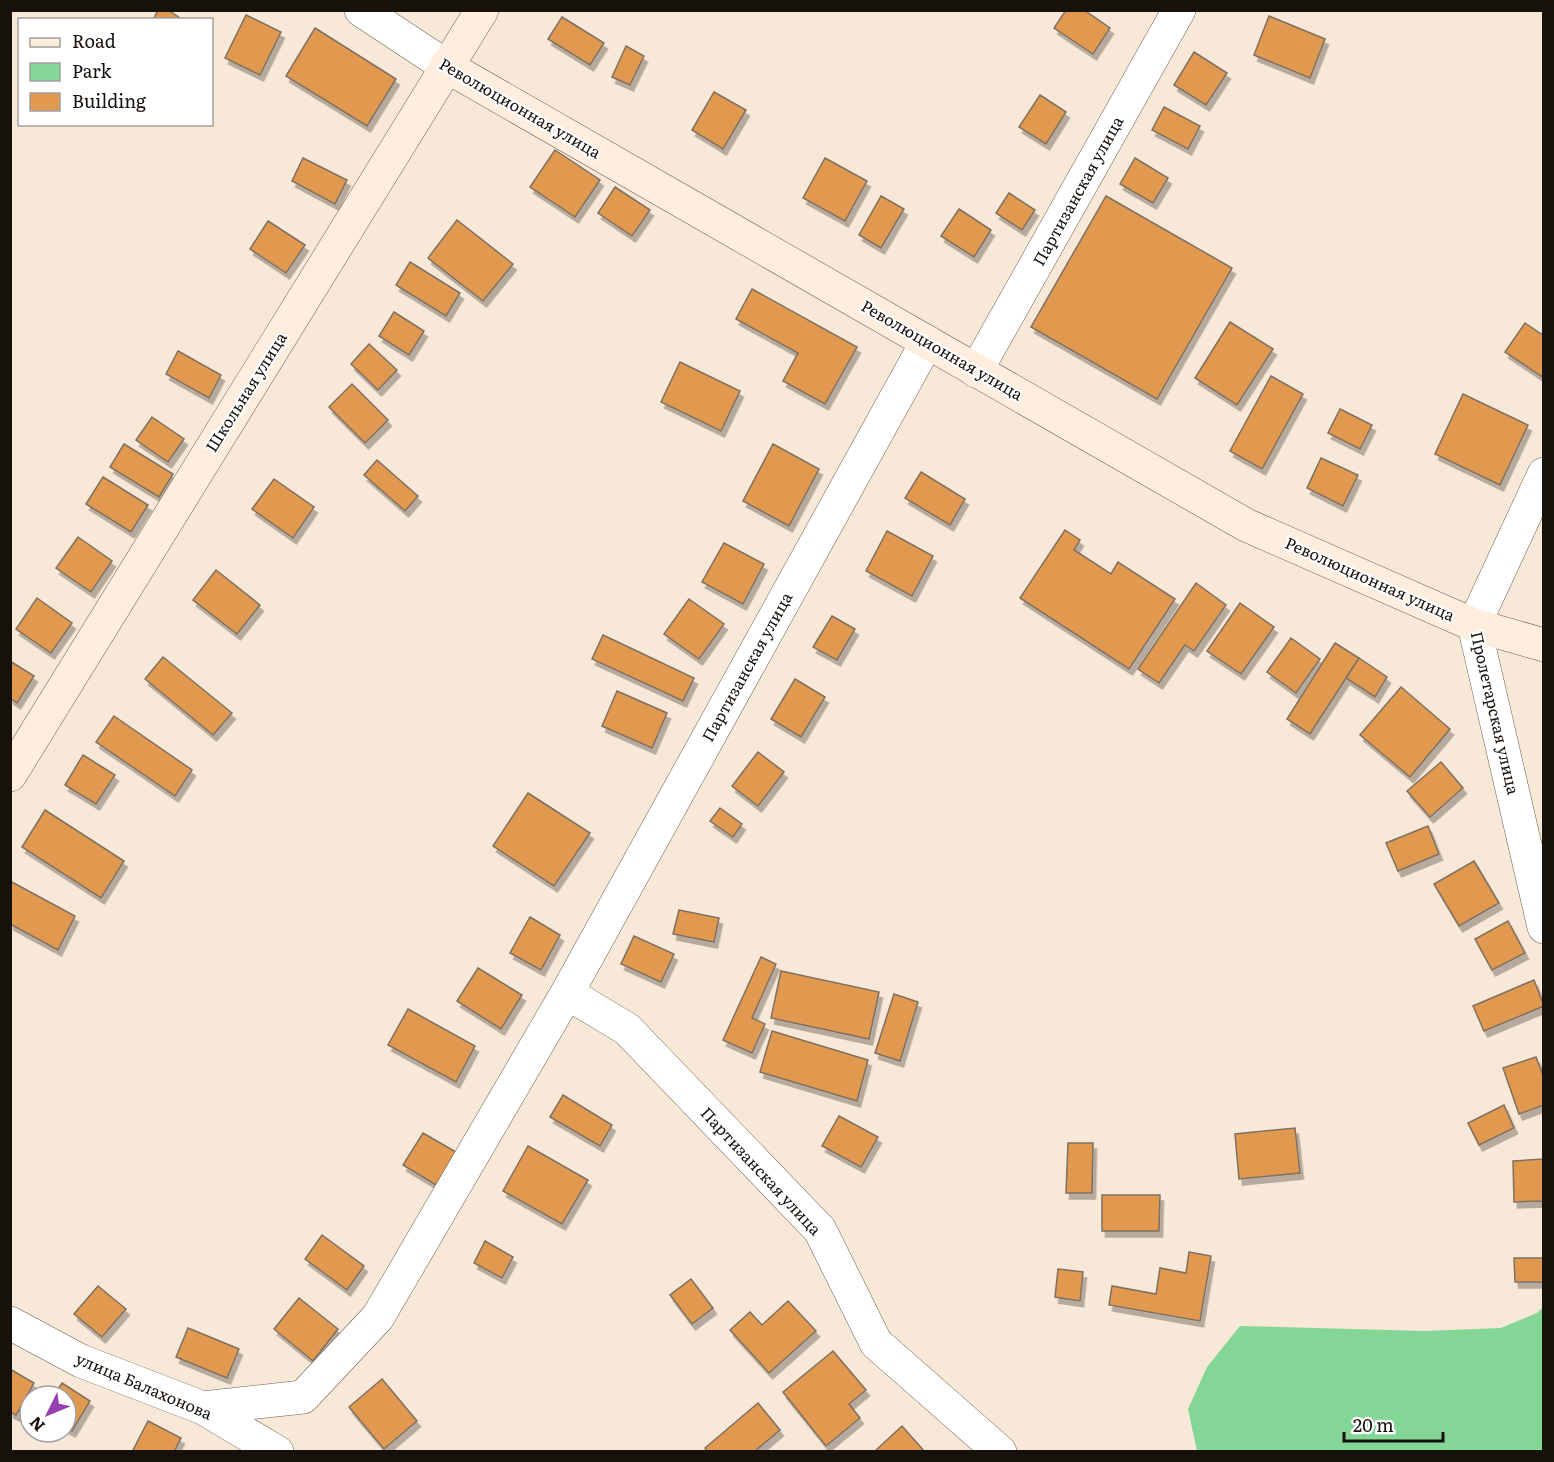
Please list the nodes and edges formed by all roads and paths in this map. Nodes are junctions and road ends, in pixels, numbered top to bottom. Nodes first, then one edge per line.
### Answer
1 (362, 10) edge
2 (482, 10) edge
3 (1179, 10) edge
4 (446, 66) junction
5 (927, 342) junction
6 (976, 370) junction
7 (1544, 474) edge
8 (1474, 625) junction
9 (1544, 645) edge
10 (10, 775) edge
11 (1544, 927) edge
12 (567, 993) junction
13 (10, 1323) edge
14 (203, 1408) junction
15 (277, 1452) edge
16 (1000, 1452) edge

1 - 4 street, Революционная улица
2 - 4 street, Школьная улица
3 - 6 street, Партизанская улица
4 - 5 street, Революционная улица
4 - 10 street, Школьная улица
5 - 6 street, Революционная улица
5 - 12 street, Партизанская улица
6 - 8 street, Революционная улица
7 - 8 street, Пролетарская улица
8 - 9 street, Революционная улица
8 - 11 street, Пролетарская улица
12 - 14 street, Партизанская улица
12 - 16 street, Партизанская улица
13 - 14 street, улица Балахонова
14 - 15 street, улица Балахонова

